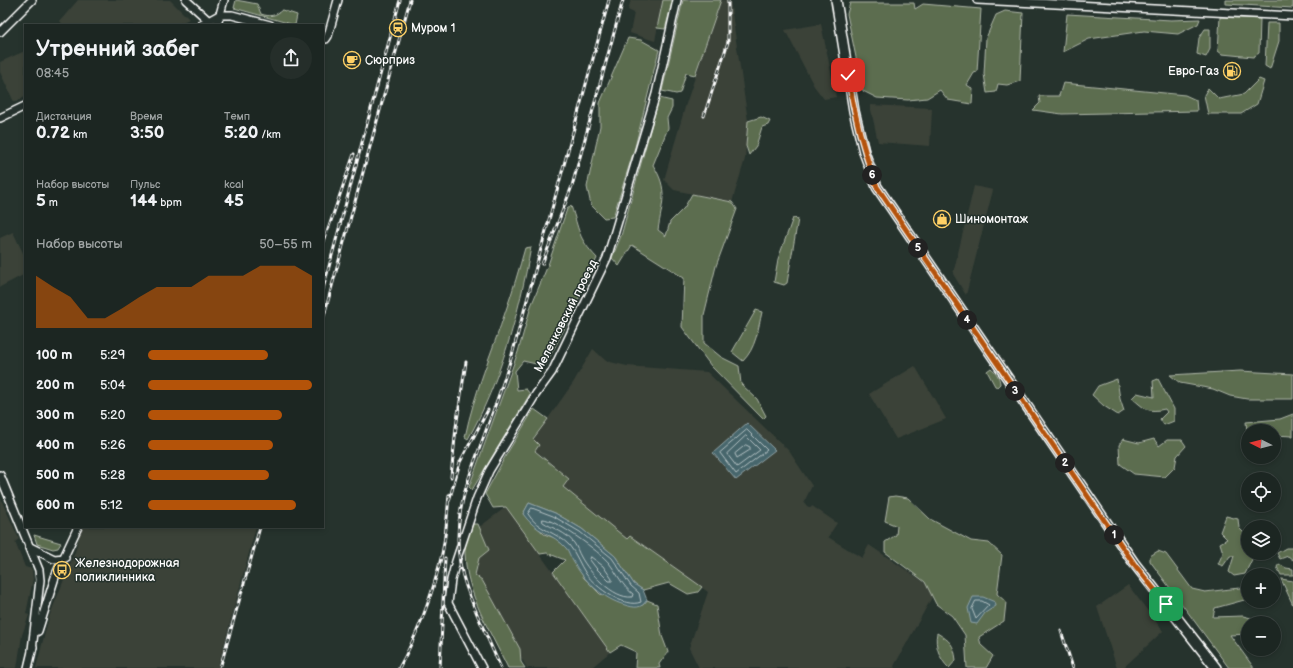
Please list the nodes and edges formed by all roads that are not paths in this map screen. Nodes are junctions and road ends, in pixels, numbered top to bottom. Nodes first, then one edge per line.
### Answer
1 (32, 0) edge
2 (186, 0) edge
3 (224, 0) edge
4 (338, 0) edge
5 (677, 0) edge
6 (836, 0) edge
7 (977, 0) edge
8 (219, 15) junction
9 (1293, 16) edge
10 (209, 22) junction
11 (204, 24) edge
12 (217, 24) edge
13 (266, 24) edge
14 (0, 32) edge
15 (324, 39) edge
16 (24, 106) edge
17 (0, 118) edge
18 (0, 475) edge
19 (78, 528) edge
20 (30, 547) junction
21 (65, 558) junction
22 (32, 650) junction
23 (28, 668) edge
24 (482, 668) edge
25 (1216, 668) edge

1 - 14 street
2 - 10 street
3 - 8 street
4 - 15 street
5 - 24 street, Меленковский проезд
6 - 25 main road
7 - 9 street
8 - 10 street
8 - 12 street
8 - 13 street
10 - 11 street
16 - 17 street
18 - 20 street
19 - 21 street
20 - 21 street
20 - 22 street
21 - 22 street
22 - 23 street

